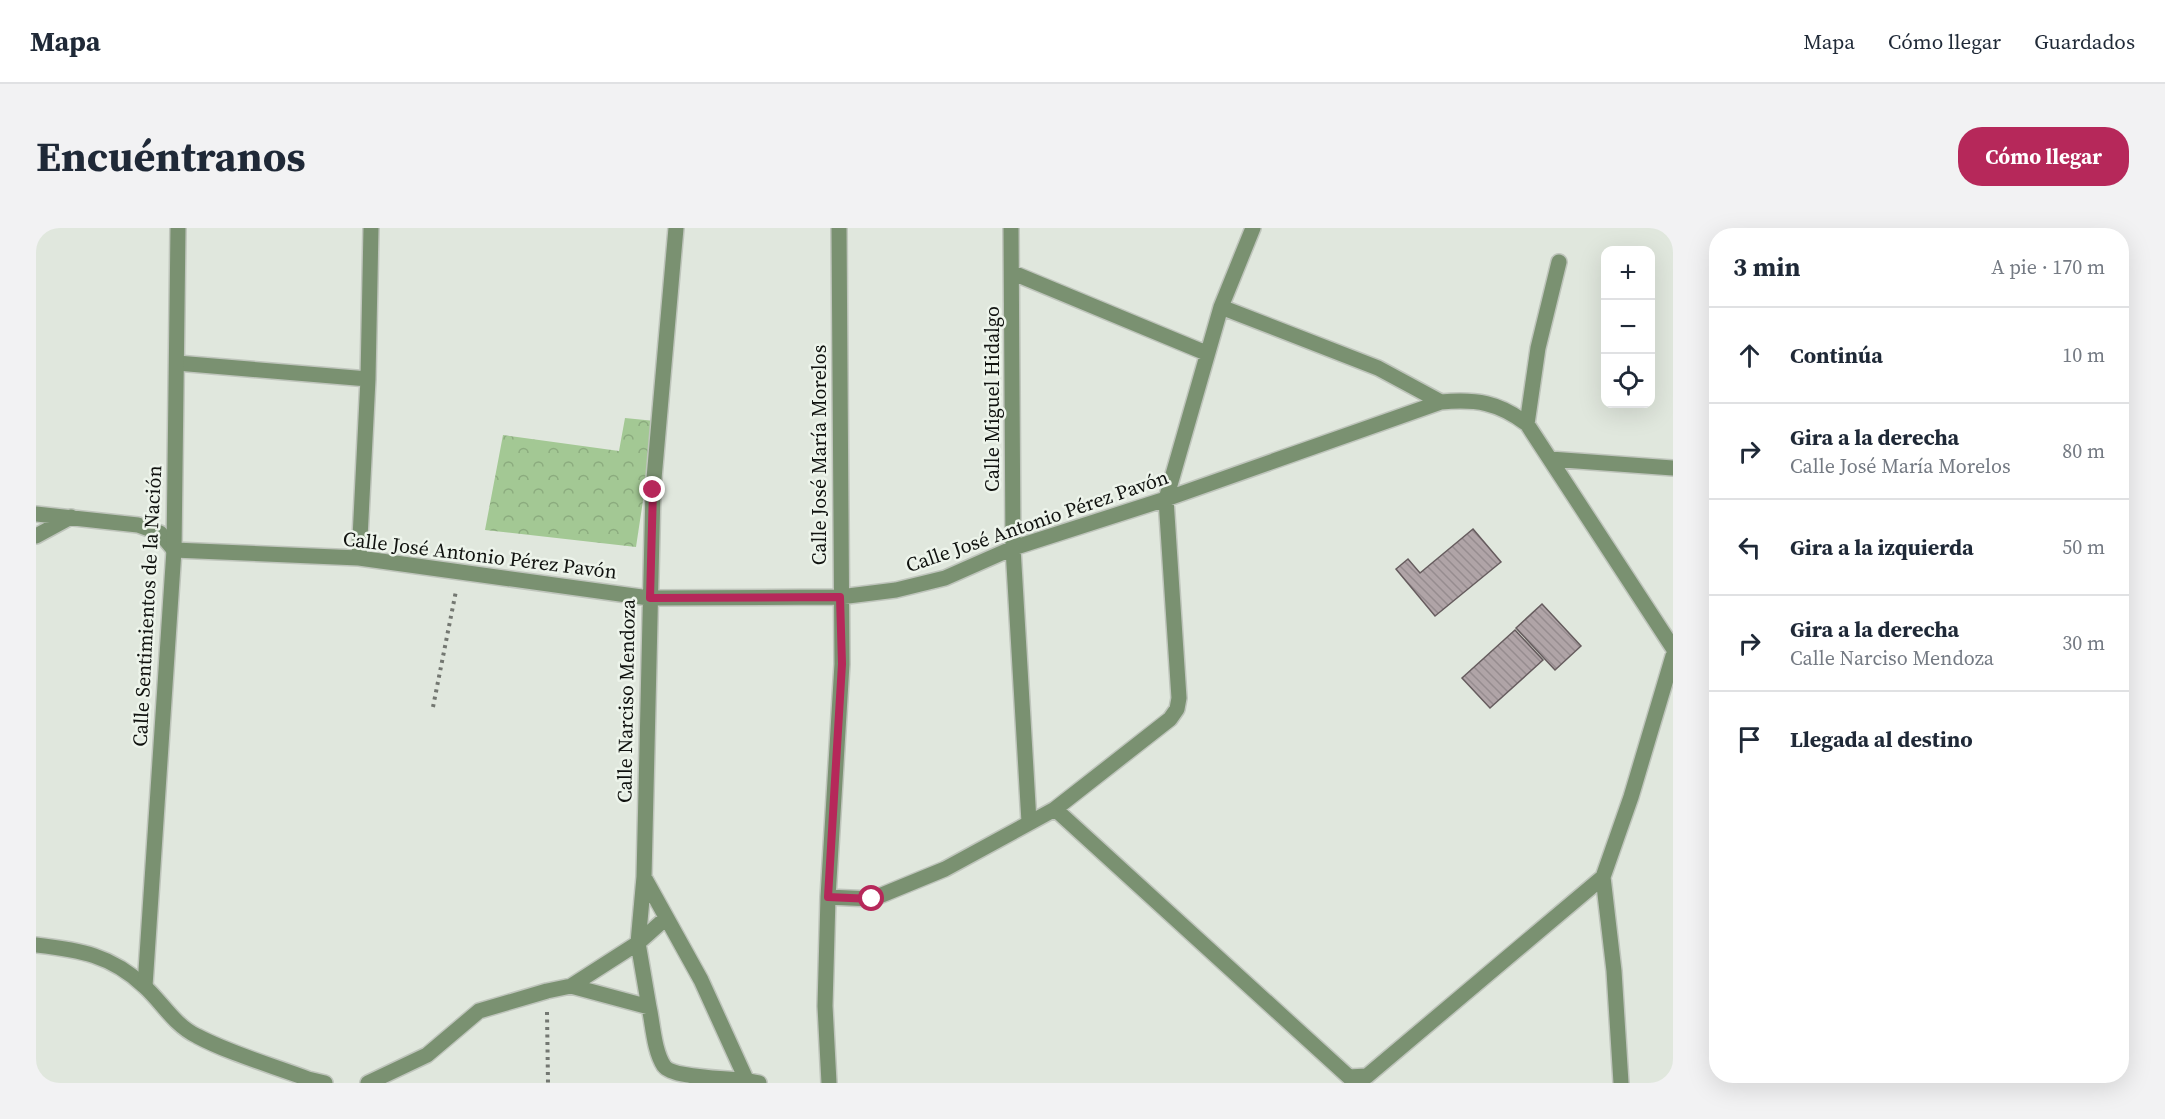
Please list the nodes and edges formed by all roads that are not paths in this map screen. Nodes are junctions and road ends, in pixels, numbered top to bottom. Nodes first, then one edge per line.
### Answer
1 (178, 228) edge
2 (371, 228) edge
3 (676, 228) edge
4 (839, 228) edge
5 (1011, 228) edge
6 (1253, 228) edge
7 (1559, 262) dead end
8 (1013, 273) junction
9 (1221, 307) junction
10 (1206, 353) junction
11 (177, 363) junction
12 (368, 379) junction
13 (1441, 402) junction
14 (1527, 424) junction
15 (1550, 459) junction
16 (1673, 468) edge
17 (1166, 499) junction
18 (36, 514) edge
19 (71, 517) junction
20 (36, 536) edge
21 (1013, 548) junction
22 (174, 550) junction
23 (359, 558) junction
24 (840, 597) junction
25 (650, 598) junction
26 (1673, 648) edge
27 (1673, 656) edge
28 (1055, 809) junction
29 (1029, 822) junction
30 (644, 877) junction
31 (1603, 877) junction
32 (828, 897) junction
33 (666, 918) junction
34 (638, 943) junction
35 (36, 945) edge
36 (145, 986) junction
37 (571, 986) junction
38 (650, 1007) junction
39 (753, 1081) edge
40 (325, 1083) edge
41 (368, 1083) edge
42 (830, 1083) edge
43 (1621, 1083) edge

1 - 11 street, Calle Sentimientos de la Nación
2 - 12 street
3 - 25 street, Calle Narciso Mendoza
4 - 24 street, Calle José María Morelos
5 - 8 street, Calle Miguel Hidalgo
6 - 9 street
7 - 14 street
8 - 10 street
8 - 21 street, Calle Miguel Hidalgo
9 - 10 street
9 - 13 street
10 - 17 street
11 - 12 street
11 - 22 street, Calle Sentimientos de la Nación
12 - 23 street
13 - 14 street, Calle José Antonio Pérez Pavón
13 - 17 street, Calle José Antonio Pérez Pavón
14 - 15 street
15 - 16 street
15 - 26 street
17 - 21 street, Calle José Antonio Pérez Pavón
17 - 28 street
18 - 19 street
19 - 20 street
19 - 22 street
21 - 24 street, Calle José Antonio Pérez Pavón
21 - 29 street, Calle Miguel Hidalgo
22 - 23 street, Calle José Antonio Pérez Pavón
22 - 36 street, Calle Sentimientos de la Nación
23 - 25 street, Calle José Antonio Pérez Pavón
24 - 25 street, Calle José Antonio Pérez Pavón
24 - 32 street, Calle José María Morelos
25 - 30 street, Calle Narciso Mendoza
27 - 31 street
28 - 29 street
28 - 31 street
29 - 32 street
30 - 33 street, Calle Narciso Mendoza
30 - 34 street
31 - 43 street
32 - 42 street, Calle José María Morelos
33 - 34 street
33 - 39 street, Calle Narciso Mendoza
34 - 37 street
34 - 38 street
35 - 36 street
36 - 40 street
37 - 38 street
37 - 41 street
38 - 39 street

